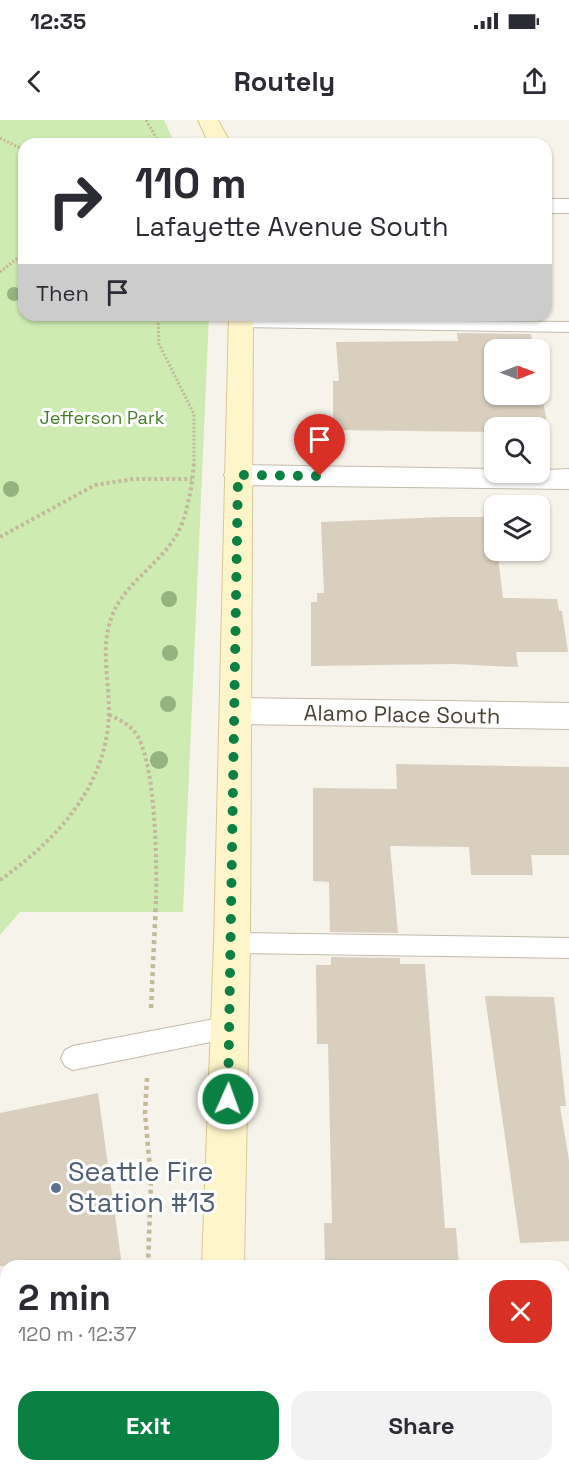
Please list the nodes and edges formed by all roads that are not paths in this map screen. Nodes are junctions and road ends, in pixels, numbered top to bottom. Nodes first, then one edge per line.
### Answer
1 (208, 120) edge
2 (217, 138) edge
3 (552, 206) edge
4 (569, 206) edge
5 (241, 321) edge
6 (323, 321) edge
7 (569, 327) edge
8 (238, 475) junction
9 (569, 479) edge
10 (236, 711) junction
11 (569, 716) edge
12 (232, 943) junction
13 (569, 948) edge
14 (230, 1027) junction
15 (73, 1058) dead end
16 (223, 1260) edge

1 - 2 main road
3 - 4 street
5 - 8 main road
6 - 7 lane
8 - 9 street
8 - 10 main road
10 - 11 street, Alamo Place South
10 - 12 main road
12 - 13 lane
12 - 14 main road
14 - 15 lane
14 - 16 main road

